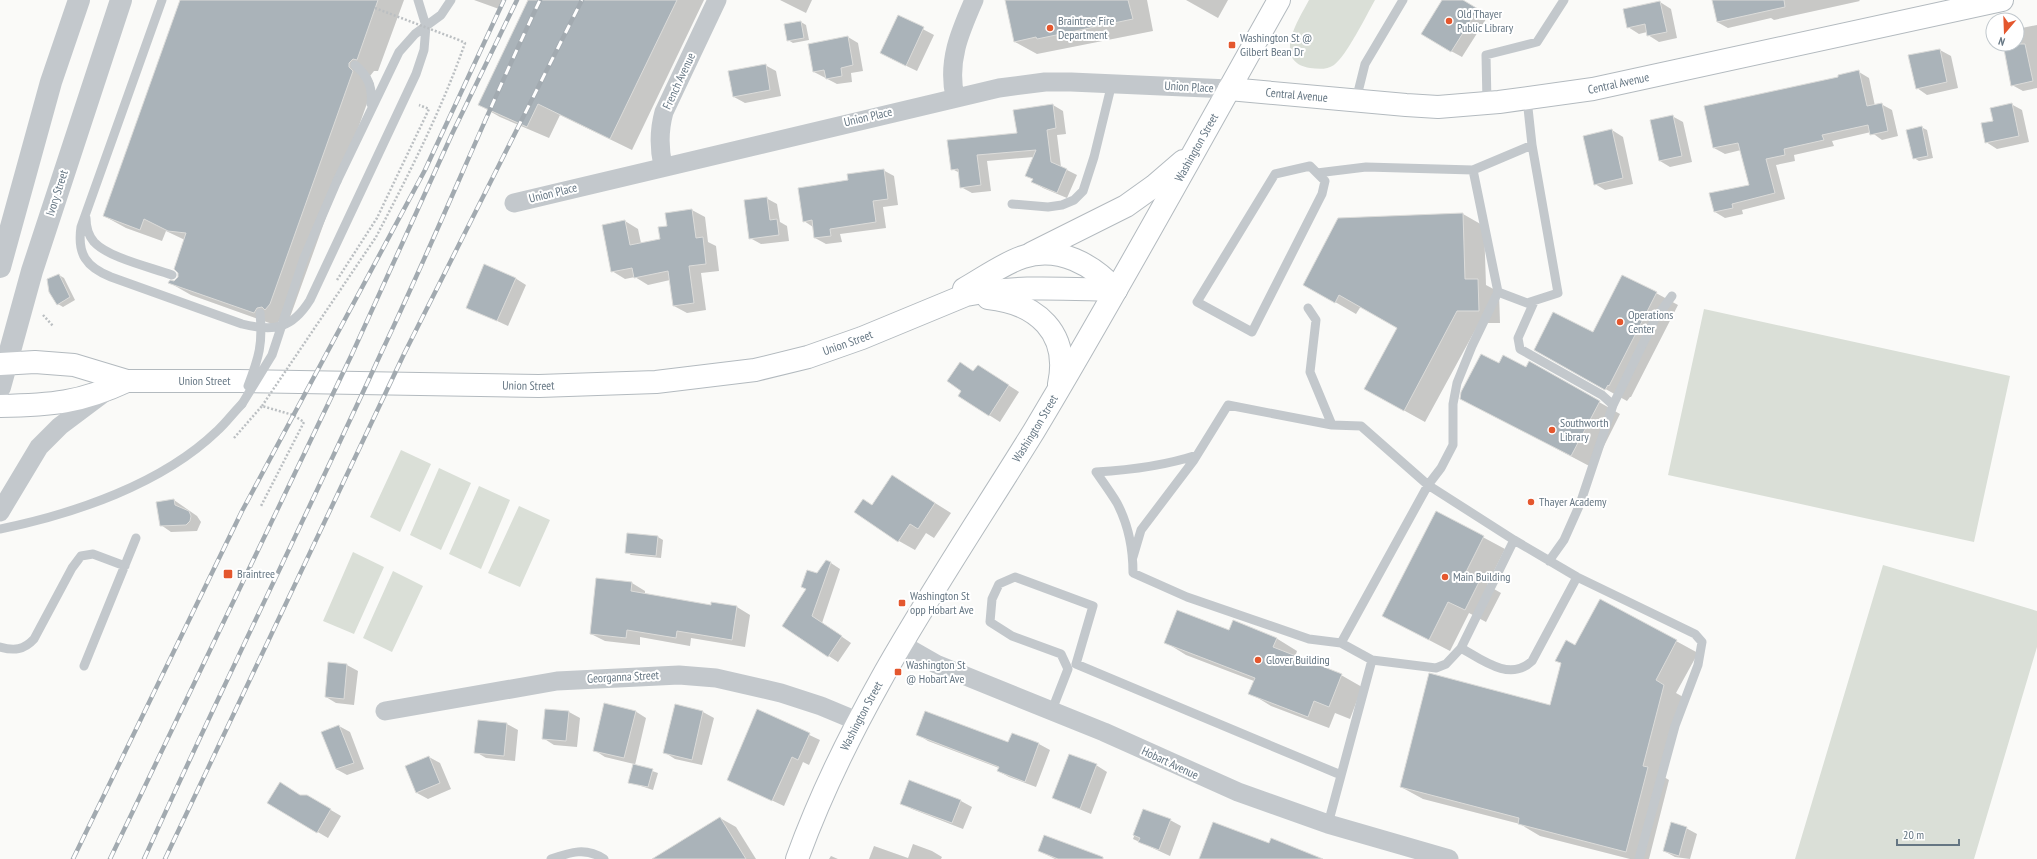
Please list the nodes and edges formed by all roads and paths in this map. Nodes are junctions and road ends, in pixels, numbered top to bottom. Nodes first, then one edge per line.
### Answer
1 (79, 0) edge
2 (110, 0) edge
3 (120, 0) edge
4 (162, 0) edge
5 (418, 0) edge
6 (451, 0) edge
7 (717, 0) edge
8 (974, 0) edge
9 (1279, 0) edge
10 (1403, 0) edge
11 (1564, 0) edge
12 (2002, 0) edge
13 (375, 8) dead end
14 (426, 26) junction
15 (355, 65) dead end
16 (1112, 83) junction
17 (1229, 89) junction
18 (955, 97) junction
19 (1527, 99) junction
20 (1356, 100) junction
21 (1487, 103) junction
22 (419, 105) dead end
23 (368, 115) junction
24 (1532, 145) junction
25 (1196, 150) junction
26 (663, 166) junction
27 (1473, 170) junction
28 (64, 172) junction
29 (1318, 173) junction
30 (514, 202) dead end
31 (1012, 204) dead end
32 (86, 215) junction
33 (3, 247) edge
34 (1023, 257) junction
35 (0, 267) edge
36 (172, 275) dead end
37 (336, 282) dead end
38 (1116, 290) junction
39 (1498, 292) junction
40 (1672, 296) dead end
41 (1534, 302) junction
42 (1308, 308) dead end
43 (260, 313) dead end
44 (920, 314) junction
45 (314, 315) dead end
46 (320, 320) junction
47 (3, 364) edge
48 (127, 381) junction
49 (0, 387) edge
50 (1058, 390) junction
51 (107, 391) junction
52 (242, 404) junction
53 (1613, 405) junction
54 (0, 406) edge
55 (1332, 425) junction
56 (1197, 455) junction
57 (1428, 484) junction
58 (261, 506) dead end
59 (0, 512) edge
60 (0, 529) edge
61 (136, 538) dead end
62 (1514, 540) junction
63 (1133, 557) junction
64 (1549, 561) junction
65 (125, 566) junction
66 (1577, 577) junction
67 (1341, 643) junction
68 (901, 644) junction
69 (0, 647) edge
70 (1461, 648) junction
71 (1372, 660) junction
72 (84, 666) dead end
73 (1052, 710) junction
74 (385, 711) dead end
75 (857, 721) junction
76 (1342, 775) junction
77 (1328, 824) junction
78 (551, 859) edge
79 (604, 859) edge
80 (797, 859) edge
81 (1448, 859) edge
82 (1639, 859) edge

1 - 33 street
2 - 28 street
3 - 28 street, Ivory Street
4 - 32 lane
5 - 14 lane
6 - 14 lane
7 - 26 street, French Avenue
8 - 18 street
9 - 17 main road, Washington Street
10 - 20 lane
11 - 21 lane
12 - 19 main road, Central Avenue
13 - 46 path, bridge
14 - 23 lane
14 - 32 lane
15 - 23 lane
16 - 17 street, Union Place
16 - 18 street, Union Place
16 - 31 lane
17 - 20 main road, Central Avenue
17 - 25 main road, Washington Street
18 - 26 street, Union Place
19 - 21 main road, Central Avenue
19 - 24 lane
20 - 21 main road, Central Avenue
22 - 37 path
23 - 52 lane, bridge
24 - 27 lane
24 - 41 lane
25 - 34 main road
25 - 38 main road, Washington Street
26 - 30 street, Union Place
27 - 29 lane
27 - 39 lane
28 - 47 street, Ivory Street
29 - 29 lane
32 - 36 lane
33 - 35 street
34 - 38 main road, Union Street
34 - 44 main road, Union Street
38 - 44 main road, Union Street
38 - 50 main road, Washington Street
39 - 41 lane
39 - 57 lane
40 - 53 lane
41 - 53 lane
42 - 55 lane
43 - 52 lane, bridge
44 - 48 main road, Union Street
44 - 50 main road
45 - 46 path
46 - 58 path, bridge
47 - 48 main road, Union Street
47 - 49 street, Ivory Street
48 - 51 main road, Union Street
50 - 68 main road, Washington Street
51 - 54 main road, Union Street
51 - 59 street
52 - 60 lane
53 - 64 lane
55 - 56 lane
55 - 57 lane
56 - 63 lane
56 - 63 lane
57 - 62 lane
57 - 67 lane
61 - 65 lane
62 - 64 lane
62 - 70 lane
63 - 67 lane
64 - 66 lane
65 - 69 lane
65 - 72 lane
66 - 70 lane
66 - 82 lane
67 - 71 lane
68 - 73 street, Hobart Avenue
68 - 75 main road, Washington Street
70 - 71 lane
71 - 76 lane
73 - 76 lane
73 - 77 street, Hobart Avenue
74 - 75 street, Georganna Street
75 - 80 main road, Washington Street
76 - 77 lane
77 - 81 street, Hobart Avenue
78 - 79 lane

